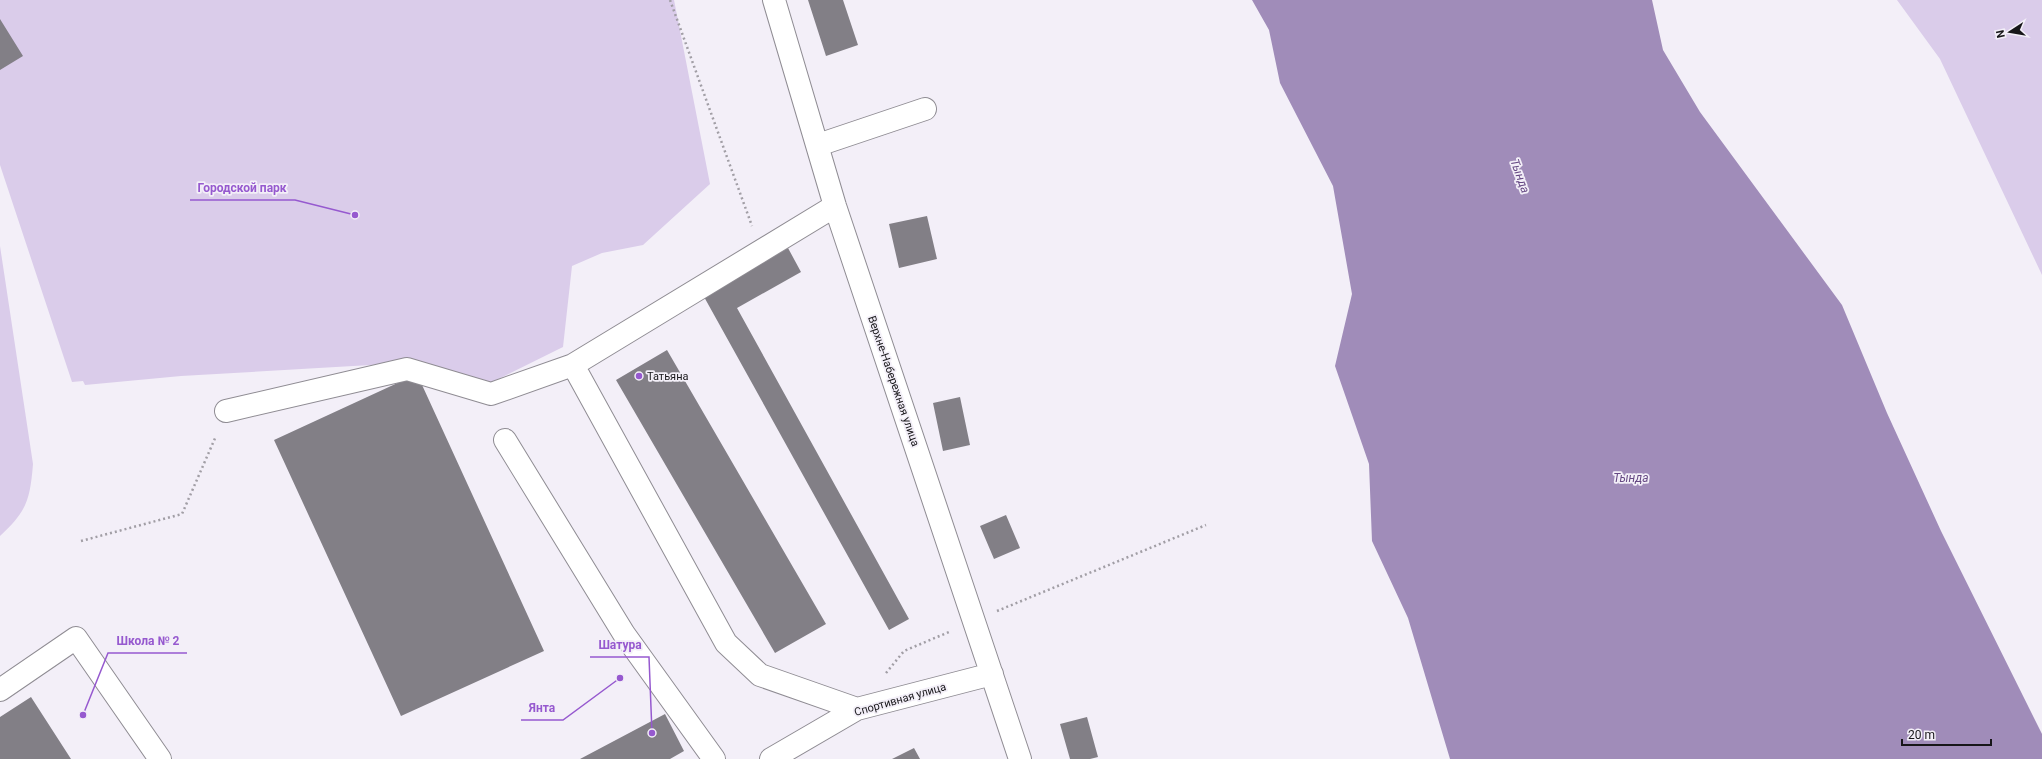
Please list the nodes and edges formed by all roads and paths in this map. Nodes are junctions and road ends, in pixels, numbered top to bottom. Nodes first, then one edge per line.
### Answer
1 (670, 0) edge
2 (774, 0) edge
3 (925, 109) dead end
4 (818, 145) junction
5 (836, 206) junction
6 (762, 251) junction
7 (573, 365) junction
8 (226, 411) joint
9 (505, 440) dead end
10 (1206, 524) dead end
11 (81, 541) dead end
12 (974, 620) junction
13 (885, 674) dead end
14 (992, 674) junction
15 (0, 690) edge
16 (857, 709) junction
17 (160, 759) edge
18 (714, 759) edge
19 (771, 759) edge
20 (1020, 759) edge

1 - 6 path
2 - 4 street, Верхне-Набережная улица
3 - 4 street
4 - 5 street, Верхне-Набережная улица
5 - 6 street
5 - 12 street, Верхне-Набережная улица
6 - 7 street
7 - 8 street
7 - 16 street
8 - 11 path
9 - 18 street
10 - 12 path
12 - 13 path
12 - 14 street, Верхне-Набережная улица
14 - 16 street, Спортивная улица
14 - 20 street, Верхне-Набережная улица
15 - 17 street
16 - 19 street, Спортивная улица

